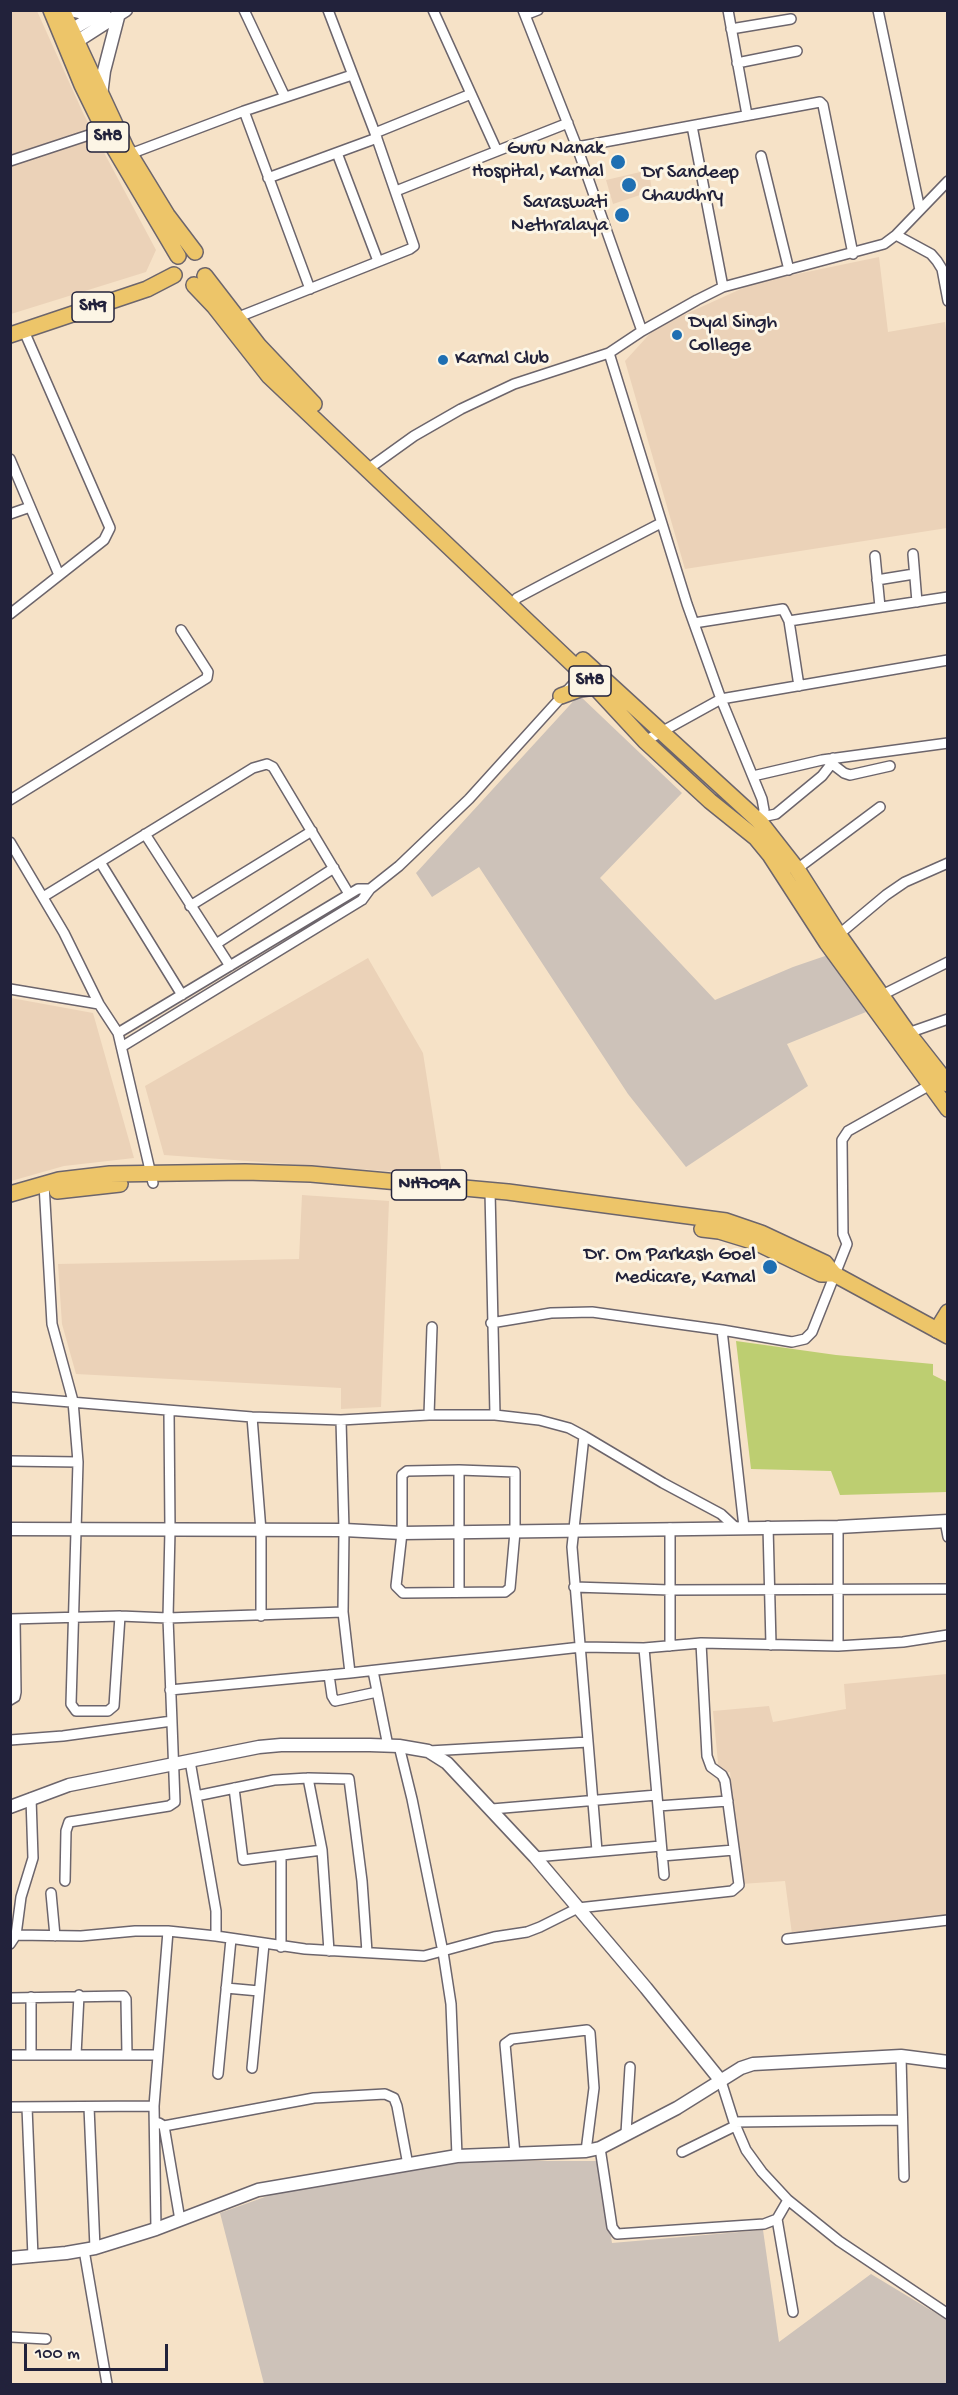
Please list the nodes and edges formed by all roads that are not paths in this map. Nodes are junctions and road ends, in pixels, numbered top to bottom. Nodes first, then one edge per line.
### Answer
1 (51, 10) edge
2 (62, 10) edge
3 (70, 10) edge
4 (244, 10) edge
5 (328, 10) edge
6 (433, 10) edge
7 (538, 10) edge
8 (728, 10) edge
9 (878, 10) edge
10 (100, 13) edge
11 (524, 13) edge
12 (122, 14) edge
13 (791, 19) dead end
14 (732, 29) junction
15 (71, 38) junction
16 (797, 51) dead end
17 (738, 63) junction
18 (352, 75) junction
19 (471, 94) junction
20 (100, 97) junction
21 (285, 98) junction
22 (244, 111) junction
23 (747, 115) junction
24 (568, 123) junction
25 (692, 126) junction
26 (104, 130) junction
27 (376, 135) junction
28 (577, 147) junction
29 (497, 151) junction
30 (337, 153) junction
31 (130, 154) junction
32 (761, 156) dead end
33 (10, 161) edge
34 (268, 178) junction
35 (948, 181) edge
36 (396, 192) junction
37 (921, 210) junction
38 (896, 235) junction
39 (195, 252) junction
40 (853, 254) junction
41 (178, 256) junction
42 (378, 261) junction
43 (789, 270) junction
44 (174, 275) junction
45 (199, 281) junction
46 (723, 287) junction
47 (310, 289) junction
48 (948, 300) edge
49 (237, 318) junction
50 (642, 331) junction
51 (17, 333) edge
52 (609, 353) junction
53 (10, 459) edge
54 (372, 466) junction
55 (30, 507) junction
56 (10, 514) edge
57 (661, 523) junction
58 (912, 554) dead end
59 (875, 556) dead end
60 (914, 574) junction
61 (59, 575) junction
62 (877, 580) junction
63 (948, 597) edge
64 (514, 602) junction
65 (917, 602) junction
66 (880, 607) junction
67 (10, 614) edge
68 (789, 621) junction
69 (694, 623) junction
70 (181, 630) dead end
71 (948, 660) edge
72 (586, 670) junction
73 (799, 686) junction
74 (596, 687) junction
75 (561, 696) junction
76 (721, 699) junction
77 (662, 733) junction
78 (645, 741) junction
79 (948, 743) edge
80 (832, 761) junction
81 (890, 766) dead end
82 (753, 776) junction
83 (10, 800) edge
84 (879, 807) dead end
85 (761, 820) junction
86 (312, 831) junction
87 (145, 834) junction
88 (10, 842) edge
89 (100, 862) junction
90 (948, 863) edge
91 (334, 868) junction
92 (797, 869) junction
93 (370, 889) junction
94 (349, 894) junction
95 (43, 897) junction
96 (808, 901) junction
97 (190, 906) junction
98 (833, 939) junction
99 (216, 945) junction
100 (948, 962) edge
101 (230, 966) junction
102 (861, 978) junction
103 (10, 989) edge
104 (182, 995) junction
105 (882, 995) junction
106 (99, 1004) junction
107 (948, 1019) edge
108 (118, 1033) junction
109 (908, 1034) junction
110 (123, 1046) junction
111 (948, 1084) edge
112 (930, 1085) junction
113 (948, 1109) edge
114 (152, 1178) junction
115 (44, 1189) junction
116 (10, 1194) edge
117 (490, 1196) junction
118 (10, 1204) edge
119 (834, 1274) junction
120 (948, 1312) edge
121 (491, 1323) junction
122 (432, 1327) dead end
123 (722, 1330) junction
124 (942, 1333) edge
125 (10, 1397) edge
126 (73, 1401) junction
127 (169, 1412) junction
128 (429, 1415) junction
129 (495, 1415) junction
130 (252, 1418) junction
131 (341, 1420) junction
132 (584, 1436) junction
133 (10, 1461) edge
134 (78, 1462) junction
135 (459, 1470) junction
136 (946, 1521) edge
137 (739, 1527) junction
138 (768, 1527) junction
139 (838, 1527) junction
140 (10, 1528) edge
141 (670, 1528) junction
142 (76, 1529) junction
143 (170, 1530) junction
144 (344, 1530) junction
145 (573, 1530) junction
146 (261, 1531) junction
147 (460, 1532) junction
148 (515, 1532) junction
149 (402, 1533) junction
150 (948, 1537) edge
151 (574, 1587) junction
152 (948, 1588) edge
153 (670, 1590) junction
154 (769, 1590) junction
155 (837, 1591) junction
156 (459, 1592) junction
157 (343, 1612) junction
158 (120, 1616) junction
159 (261, 1616) junction
160 (74, 1617) junction
161 (168, 1618) junction
162 (13, 1619) edge
163 (948, 1635) edge
164 (701, 1643) junction
165 (771, 1645) junction
166 (670, 1646) junction
167 (838, 1646) junction
168 (580, 1647) junction
169 (644, 1648) junction
170 (373, 1671) junction
171 (350, 1673) junction
172 (329, 1675) junction
173 (170, 1690) junction
174 (377, 1692) junction
175 (10, 1700) edge
176 (172, 1721) junction
177 (10, 1740) edge
178 (588, 1742) junction
179 (394, 1746) junction
180 (428, 1751) junction
181 (190, 1761) junction
182 (174, 1763) junction
183 (308, 1778) junction
184 (234, 1788) junction
185 (657, 1795) junction
186 (196, 1796) junction
187 (31, 1798) junction
188 (592, 1800) junction
189 (728, 1801) junction
190 (658, 1806) junction
191 (10, 1807) edge
192 (492, 1809) junction
193 (322, 1850) junction
194 (734, 1850) junction
195 (597, 1851) junction
196 (662, 1851) junction
197 (281, 1857) junction
198 (536, 1857) junction
199 (664, 1875) dead end
200 (65, 1881) dead end
201 (51, 1893) dead end
202 (578, 1908) junction
203 (948, 1920) edge
204 (168, 1931) junction
205 (56, 1936) junction
206 (216, 1936) junction
207 (787, 1938) dead end
208 (13, 1939) edge
209 (231, 1939) junction
210 (264, 1944) junction
211 (281, 1947) junction
212 (329, 1951) junction
213 (367, 1952) junction
214 (444, 1952) junction
215 (226, 1988) junction
216 (258, 1991) junction
217 (79, 1995) junction
218 (30, 1997) junction
219 (10, 1998) edge
220 (10, 2055) edge
221 (31, 2055) junction
222 (76, 2055) junction
223 (127, 2055) junction
224 (158, 2055) junction
225 (901, 2056) junction
226 (948, 2062) edge
227 (630, 2067) dead end
228 (252, 2068) dead end
229 (218, 2074) dead end
230 (720, 2081) junction
231 (154, 2106) junction
232 (10, 2107) edge
233 (27, 2107) junction
234 (89, 2107) junction
235 (902, 2120) junction
236 (154, 2122) junction
237 (735, 2124) junction
238 (164, 2126) junction
239 (626, 2133) junction
240 (600, 2148) junction
241 (586, 2151) junction
242 (682, 2152) dead end
243 (515, 2154) junction
244 (457, 2157) junction
245 (408, 2165) junction
246 (904, 2177) dead end
247 (788, 2200) junction
248 (777, 2219) junction
249 (180, 2220) junction
250 (156, 2229) junction
251 (90, 2249) junction
252 (33, 2257) junction
253 (10, 2258) edge
254 (793, 2312) dead end
255 (948, 2314) edge
256 (10, 2337) edge
257 (45, 2339) dead end
258 (107, 2385) edge

1 - 15 main road, SH8
2 - 15 main road, SH8
3 - 10 street
4 - 21 street
5 - 18 street
6 - 19 street
7 - 11 street
8 - 14 street
9 - 37 street
10 - 15 street
11 - 24 street
12 - 15 street
12 - 20 street
13 - 14 street
14 - 17 street
15 - 20 main road, SH8
15 - 26 main road, SH8
16 - 17 street
17 - 23 street
18 - 21 street
18 - 27 street
19 - 27 street
19 - 29 street
20 - 31 main road, SH8
21 - 22 street
22 - 31 street
22 - 34 street
23 - 25 street
23 - 40 street
24 - 28 street
24 - 29 street
25 - 28 street
25 - 46 street
26 - 33 street
26 - 41 main road, SH8
27 - 30 street
27 - 36 street
28 - 50 street
29 - 36 street
30 - 34 street
30 - 42 street
31 - 39 main road, SH8
32 - 43 street
34 - 47 street
35 - 37 street
36 - 42 street
37 - 38 street
38 - 40 street
38 - 48 street
39 - 41 main road
39 - 45 main road, SH8
40 - 43 street
41 - 44 main road
42 - 47 street
43 - 46 street
44 - 45 main road, SH8
44 - 51 main road, SH9
45 - 49 main road, SH8
45 - 54 main road, SH8
46 - 50 street
47 - 49 street
49 - 54 main road, SH8
50 - 52 street
51 - 61 street
52 - 54 street
52 - 57 street
53 - 55 street
54 - 64 main road, SH8
55 - 56 street
55 - 61 street
57 - 64 street
57 - 69 street
58 - 60 street
59 - 62 street
60 - 62 street
60 - 65 street
61 - 67 street
62 - 66 street
63 - 65 street
64 - 72 main road, SH8
65 - 66 street
66 - 68 street
68 - 69 street
68 - 73 street
69 - 76 street
70 - 83 street
71 - 73 street
72 - 74 main road, SH8
72 - 75 street
72 - 77 main road, SH8
73 - 76 street
74 - 75 main road
74 - 78 main road, SH8
75 - 93 street
76 - 77 street
76 - 82 street
77 - 78 street
77 - 85 main road, SH8
78 - 96 main road, SH8
79 - 80 street
80 - 81 street
80 - 82 street
80 - 85 street
82 - 85 street
84 - 92 street
85 - 92 main road, SH8
86 - 87 street
86 - 91 street
86 - 97 street
87 - 89 street
87 - 97 street
88 - 95 street
89 - 95 street
89 - 104 street
90 - 98 street
91 - 94 street
91 - 99 street
92 - 96 main road, SH8
93 - 94 street
93 - 110 street
94 - 101 street
95 - 106 street
96 - 98 main road, SH8
97 - 99 street
98 - 102 main road, SH8
99 - 101 street
100 - 105 street
101 - 104 street
102 - 105 main road, SH8
102 - 112 main road, SH8
103 - 106 street
104 - 108 street
105 - 109 main road, SH8
106 - 108 street
107 - 109 street
108 - 110 street
109 - 111 main road, SH8
110 - 114 street
112 - 113 main road, SH8
112 - 119 street
114 - 115 main road, NH709A
114 - 117 main road, NH709A
115 - 116 main road, NH709A
115 - 118 main road, NH709A
115 - 126 street
117 - 119 main road, NH709A
117 - 121 street
119 - 123 street
119 - 124 main road, NH709A
120 - 124 main road
121 - 123 street
121 - 129 street
122 - 128 street
123 - 137 street
125 - 126 street
126 - 127 street
126 - 134 street
127 - 130 street
127 - 143 street
128 - 129 street
128 - 131 street
129 - 132 street
130 - 131 street
130 - 146 street
131 - 144 street
132 - 137 street
132 - 145 street
133 - 134 street
134 - 142 street
135 - 147 street
135 - 148 street
135 - 149 street
136 - 139 street
136 - 150 street
137 - 138 street
137 - 141 street
138 - 139 street
138 - 154 street
139 - 155 street
140 - 142 street
141 - 145 street
141 - 153 street
142 - 143 street
142 - 160 street
143 - 146 street
143 - 161 street
144 - 146 street
144 - 149 street
144 - 157 street
145 - 148 street
145 - 151 street
146 - 159 street
147 - 148 street
147 - 149 street
147 - 156 street
148 - 156 street
149 - 156 street
151 - 153 street
151 - 168 street
152 - 155 street
153 - 154 street
153 - 166 street
154 - 155 street
154 - 165 street
155 - 167 street
157 - 159 street
157 - 171 street
158 - 160 street
158 - 160 street
158 - 161 street
159 - 161 street
160 - 162 street
161 - 173 street
162 - 175 street
163 - 167 street
164 - 165 street
164 - 166 street
164 - 189 street
165 - 167 street
166 - 169 street
168 - 169 street
168 - 170 street
168 - 178 street
169 - 185 street
170 - 171 street
170 - 174 street
171 - 172 street
172 - 173 street
172 - 174 street
173 - 176 street
174 - 179 street
176 - 177 street
176 - 182 street
178 - 180 street
178 - 188 street
179 - 180 street
179 - 181 street
179 - 214 street
180 - 192 street
181 - 182 street
181 - 186 street
182 - 187 street
182 - 200 street
183 - 184 street
183 - 193 street
183 - 213 street
184 - 186 street
184 - 197 street
185 - 188 street
185 - 190 street
186 - 206 street
187 - 191 street
187 - 208 street
188 - 192 street
188 - 195 street
189 - 190 street
189 - 194 street
190 - 196 street
192 - 198 street
193 - 197 street
193 - 212 street
194 - 196 street
194 - 202 street
195 - 196 street
195 - 198 street
196 - 199 street
197 - 211 street
198 - 202 street
201 - 205 street
202 - 214 street
202 - 230 street
203 - 207 street
204 - 205 street
204 - 206 street
204 - 224 street
205 - 208 street
206 - 209 street
209 - 210 street
209 - 215 street
210 - 211 street
210 - 216 street
211 - 212 street
212 - 213 street
213 - 214 street
214 - 244 street
215 - 216 street
215 - 229 street
216 - 228 street
217 - 218 street
217 - 222 street
217 - 223 street
218 - 219 street
218 - 221 street
220 - 221 street
221 - 222 street
222 - 223 street
223 - 224 street
224 - 231 street
225 - 226 street
225 - 230 street
225 - 235 street
227 - 239 street
230 - 237 street
230 - 239 street
231 - 234 street
231 - 236 street
232 - 233 street
233 - 234 street
233 - 252 street
234 - 251 street
235 - 237 street
235 - 246 street
236 - 238 street
236 - 250 street
237 - 242 street
237 - 247 street
238 - 245 street
238 - 249 street
239 - 240 street
240 - 241 street
240 - 248 street
241 - 243 street
241 - 243 street
243 - 244 street
244 - 245 street
245 - 249 street
247 - 248 street
247 - 255 street
248 - 254 street
249 - 250 street
250 - 251 street
251 - 252 street
251 - 258 street
252 - 253 street
256 - 257 street

